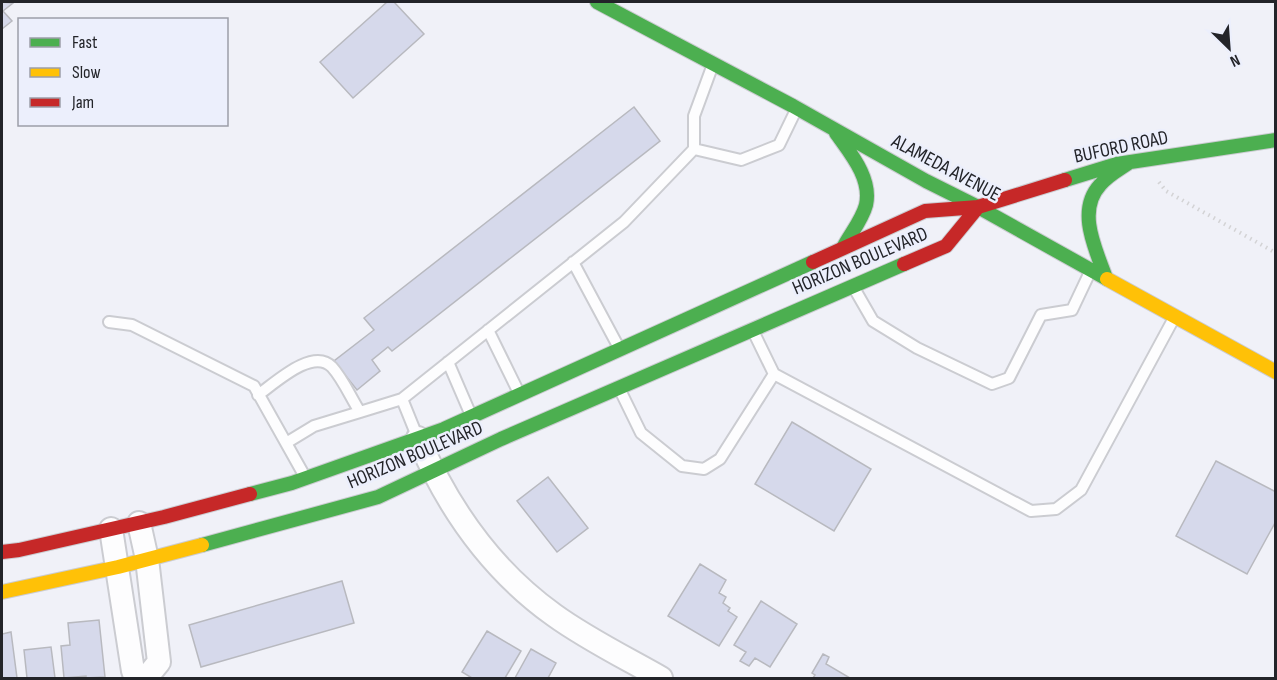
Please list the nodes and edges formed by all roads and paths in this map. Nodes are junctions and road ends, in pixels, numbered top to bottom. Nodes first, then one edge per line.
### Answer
1 (597, 2) edge
2 (713, 63) junction
3 (797, 108) junction
4 (834, 129) junction
5 (1275, 140) edge
6 (694, 149) junction
7 (1136, 161) junction
8 (978, 207) junction
9 (844, 246) junction
10 (1275, 253) edge
11 (573, 262) junction
12 (1091, 270) junction
13 (1106, 278) junction
14 (852, 285) junction
15 (1175, 317) junction
16 (109, 322) dead end
17 (752, 329) junction
18 (488, 330) junction
19 (620, 349) junction
20 (448, 362) junction
21 (1275, 372) edge
22 (774, 374) junction
23 (618, 387) junction
24 (258, 394) junction
25 (519, 394) junction
26 (402, 399) junction
27 (360, 412) junction
28 (472, 416) junction
29 (418, 438) junction
30 (286, 443) junction
31 (432, 470) junction
32 (306, 478) junction
33 (139, 523) junction
34 (111, 529) junction
35 (2, 552) edge
36 (147, 559) junction
37 (118, 567) junction
38 (2, 592) edge
39 (144, 678) edge
40 (661, 678) edge

1 - 2 main road, ALAMEDA AVENUE
2 - 3 main road, ALAMEDA AVENUE
2 - 6 lane
3 - 4 main road, ALAMEDA AVENUE
3 - 6 lane
4 - 8 main road, ALAMEDA AVENUE
4 - 9 main road
5 - 7 main road, BUFORD ROAD
6 - 11 lane
7 - 8 main road, BUFORD ROAD
7 - 10 path
7 - 13 main road
8 - 9 main road, HORIZON BOULEVARD
8 - 12 main road, ALAMEDA AVENUE
8 - 14 main road, HORIZON BOULEVARD
9 - 19 main road, HORIZON BOULEVARD
11 - 18 lane
11 - 19 lane
12 - 13 main road, ALAMEDA AVENUE
12 - 14 lane
13 - 15 main road, ALAMEDA AVENUE
14 - 17 main road, HORIZON BOULEVARD
15 - 21 main road, ALAMEDA AVENUE
15 - 22 lane
16 - 24 lane
17 - 22 lane
17 - 23 main road, HORIZON BOULEVARD
18 - 20 lane
18 - 25 lane
19 - 25 main road, HORIZON BOULEVARD
20 - 26 lane
20 - 28 lane
22 - 23 lane
23 - 31 main road, HORIZON BOULEVARD
24 - 27 lane
24 - 30 lane
25 - 28 main road, HORIZON BOULEVARD
26 - 27 lane
26 - 29 lane
27 - 30 lane
28 - 29 main road, HORIZON BOULEVARD
29 - 31 street
29 - 32 main road, HORIZON BOULEVARD
30 - 32 lane
31 - 36 main road, HORIZON BOULEVARD
31 - 40 street
32 - 33 main road, HORIZON BOULEVARD
33 - 34 main road, HORIZON BOULEVARD
33 - 36 street
34 - 35 main road, HORIZON BOULEVARD
34 - 37 street
36 - 37 main road, HORIZON BOULEVARD
36 - 39 street
37 - 38 main road, HORIZON BOULEVARD
37 - 39 street

